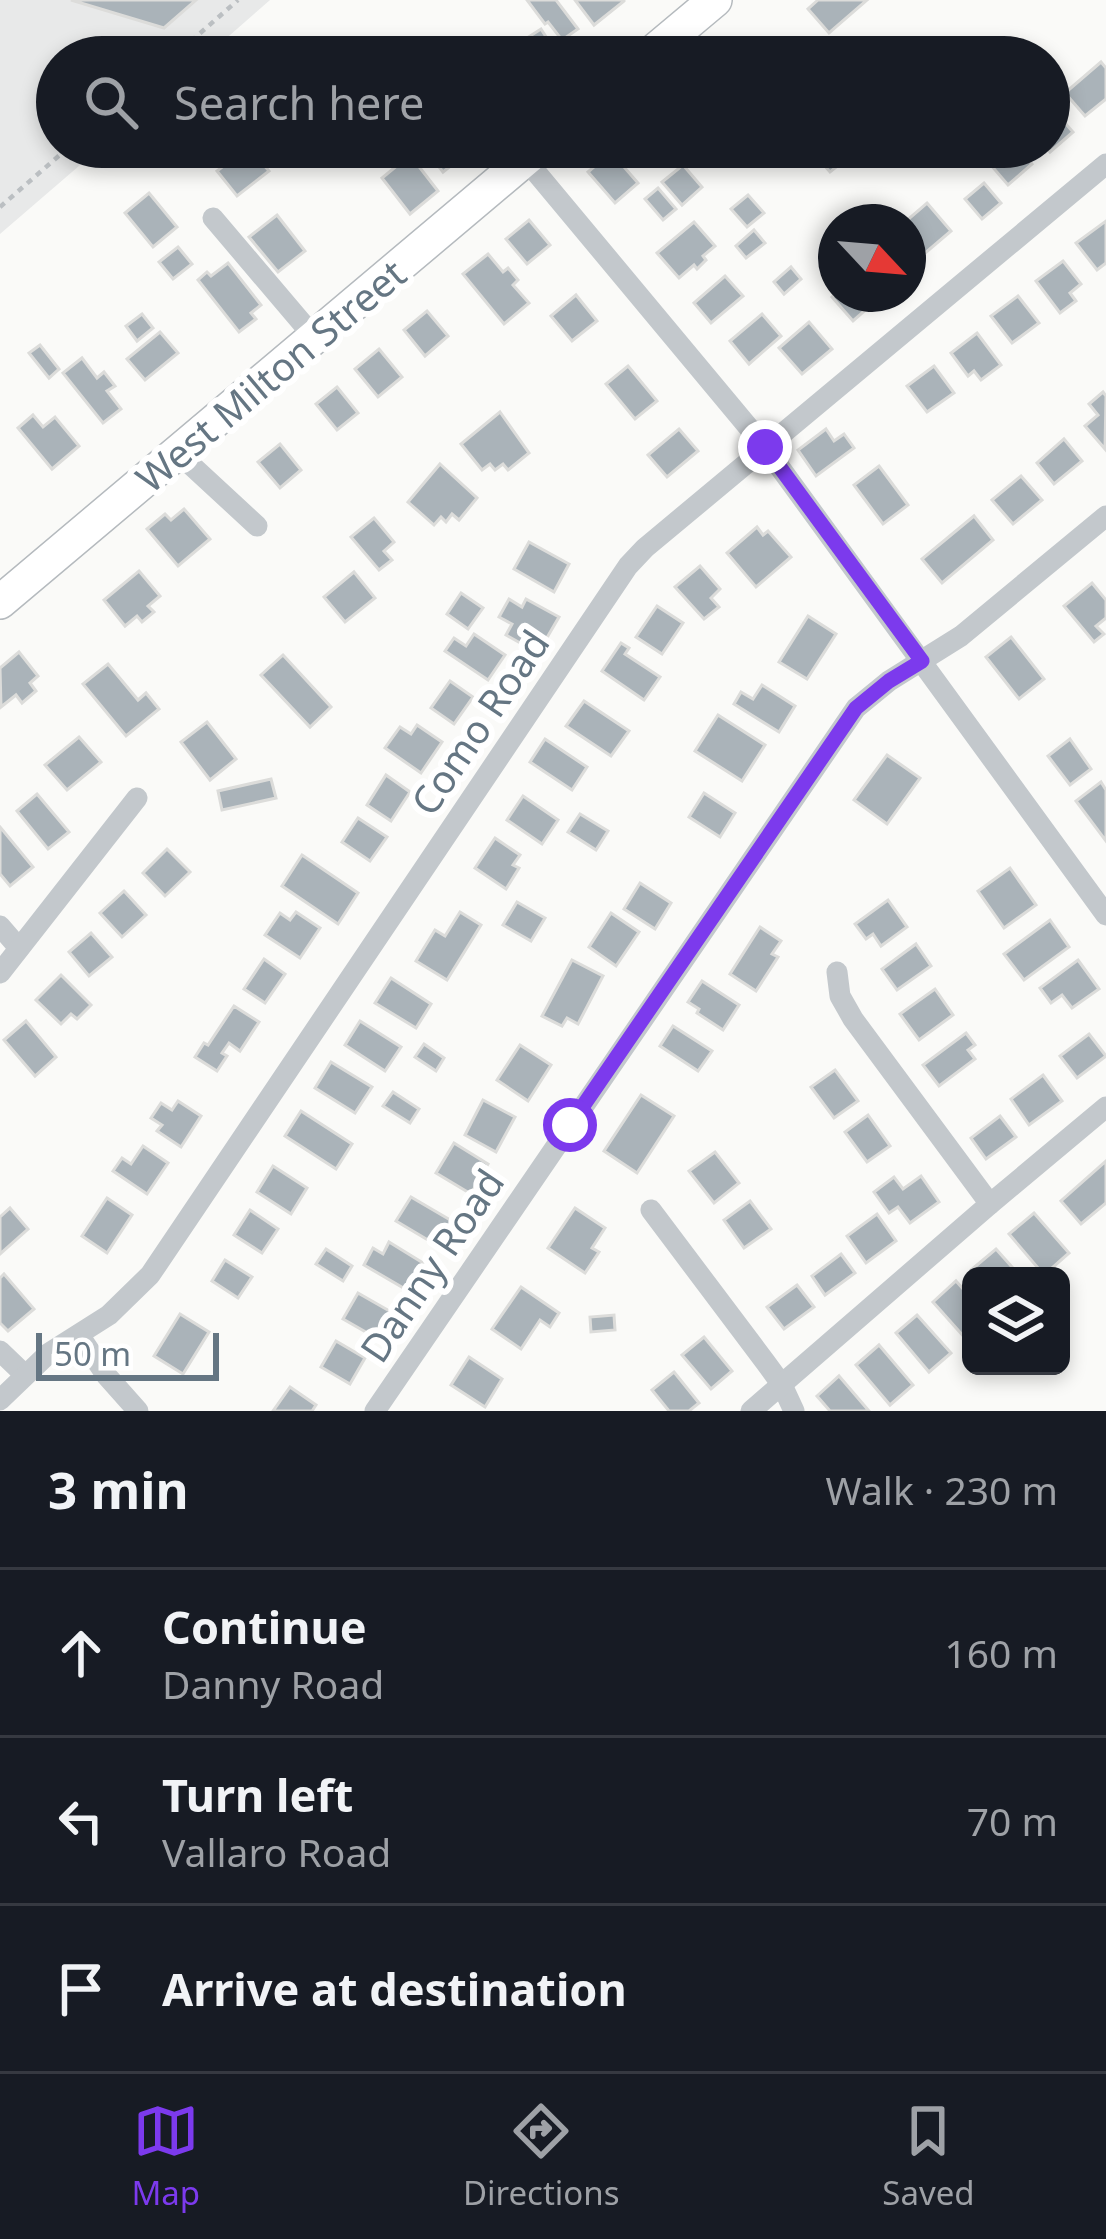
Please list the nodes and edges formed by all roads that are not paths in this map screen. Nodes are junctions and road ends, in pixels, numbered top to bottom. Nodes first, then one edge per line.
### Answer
1 (715, 0) edge
2 (672, 36) edge
3 (1106, 164) edge
4 (515, 168) edge
5 (545, 168) edge
6 (213, 218) dead end
7 (314, 337) junction
8 (765, 447) junction
9 (178, 453) junction
10 (1106, 516) edge
11 (257, 526) dead end
12 (0, 602) edge
13 (922, 661) junction
14 (136, 798) dead end
15 (1106, 915) edge
16 (0, 926) edge
17 (19, 948) junction
18 (837, 972) dead end
19 (0, 973) edge
20 (1106, 1107) edge
21 (989, 1204) junction
22 (651, 1210) dead end
23 (79, 1335) junction
24 (0, 1351) edge
25 (24, 1374) junction
26 (782, 1385) junction
27 (0, 1400) edge
28 (138, 1411) edge
29 (375, 1411) edge
30 (751, 1411) edge
31 (794, 1411) edge

1 - 2 main road
3 - 8 street, Como Road
4 - 7 main road, West Milton Street
5 - 8 street
6 - 7 street
7 - 9 main road, West Milton Street
8 - 13 street
8 - 23 street, Como Road
9 - 11 street
9 - 12 main road, West Milton Street
10 - 13 street, Danny Road
13 - 15 street
13 - 29 street, Danny Road
14 - 17 street
16 - 17 street
17 - 19 street
18 - 21 street
20 - 21 street
21 - 26 street
22 - 26 street
23 - 25 street, Como Road
23 - 28 street
24 - 25 street
25 - 27 street, Como Road
26 - 30 street
26 - 31 street

